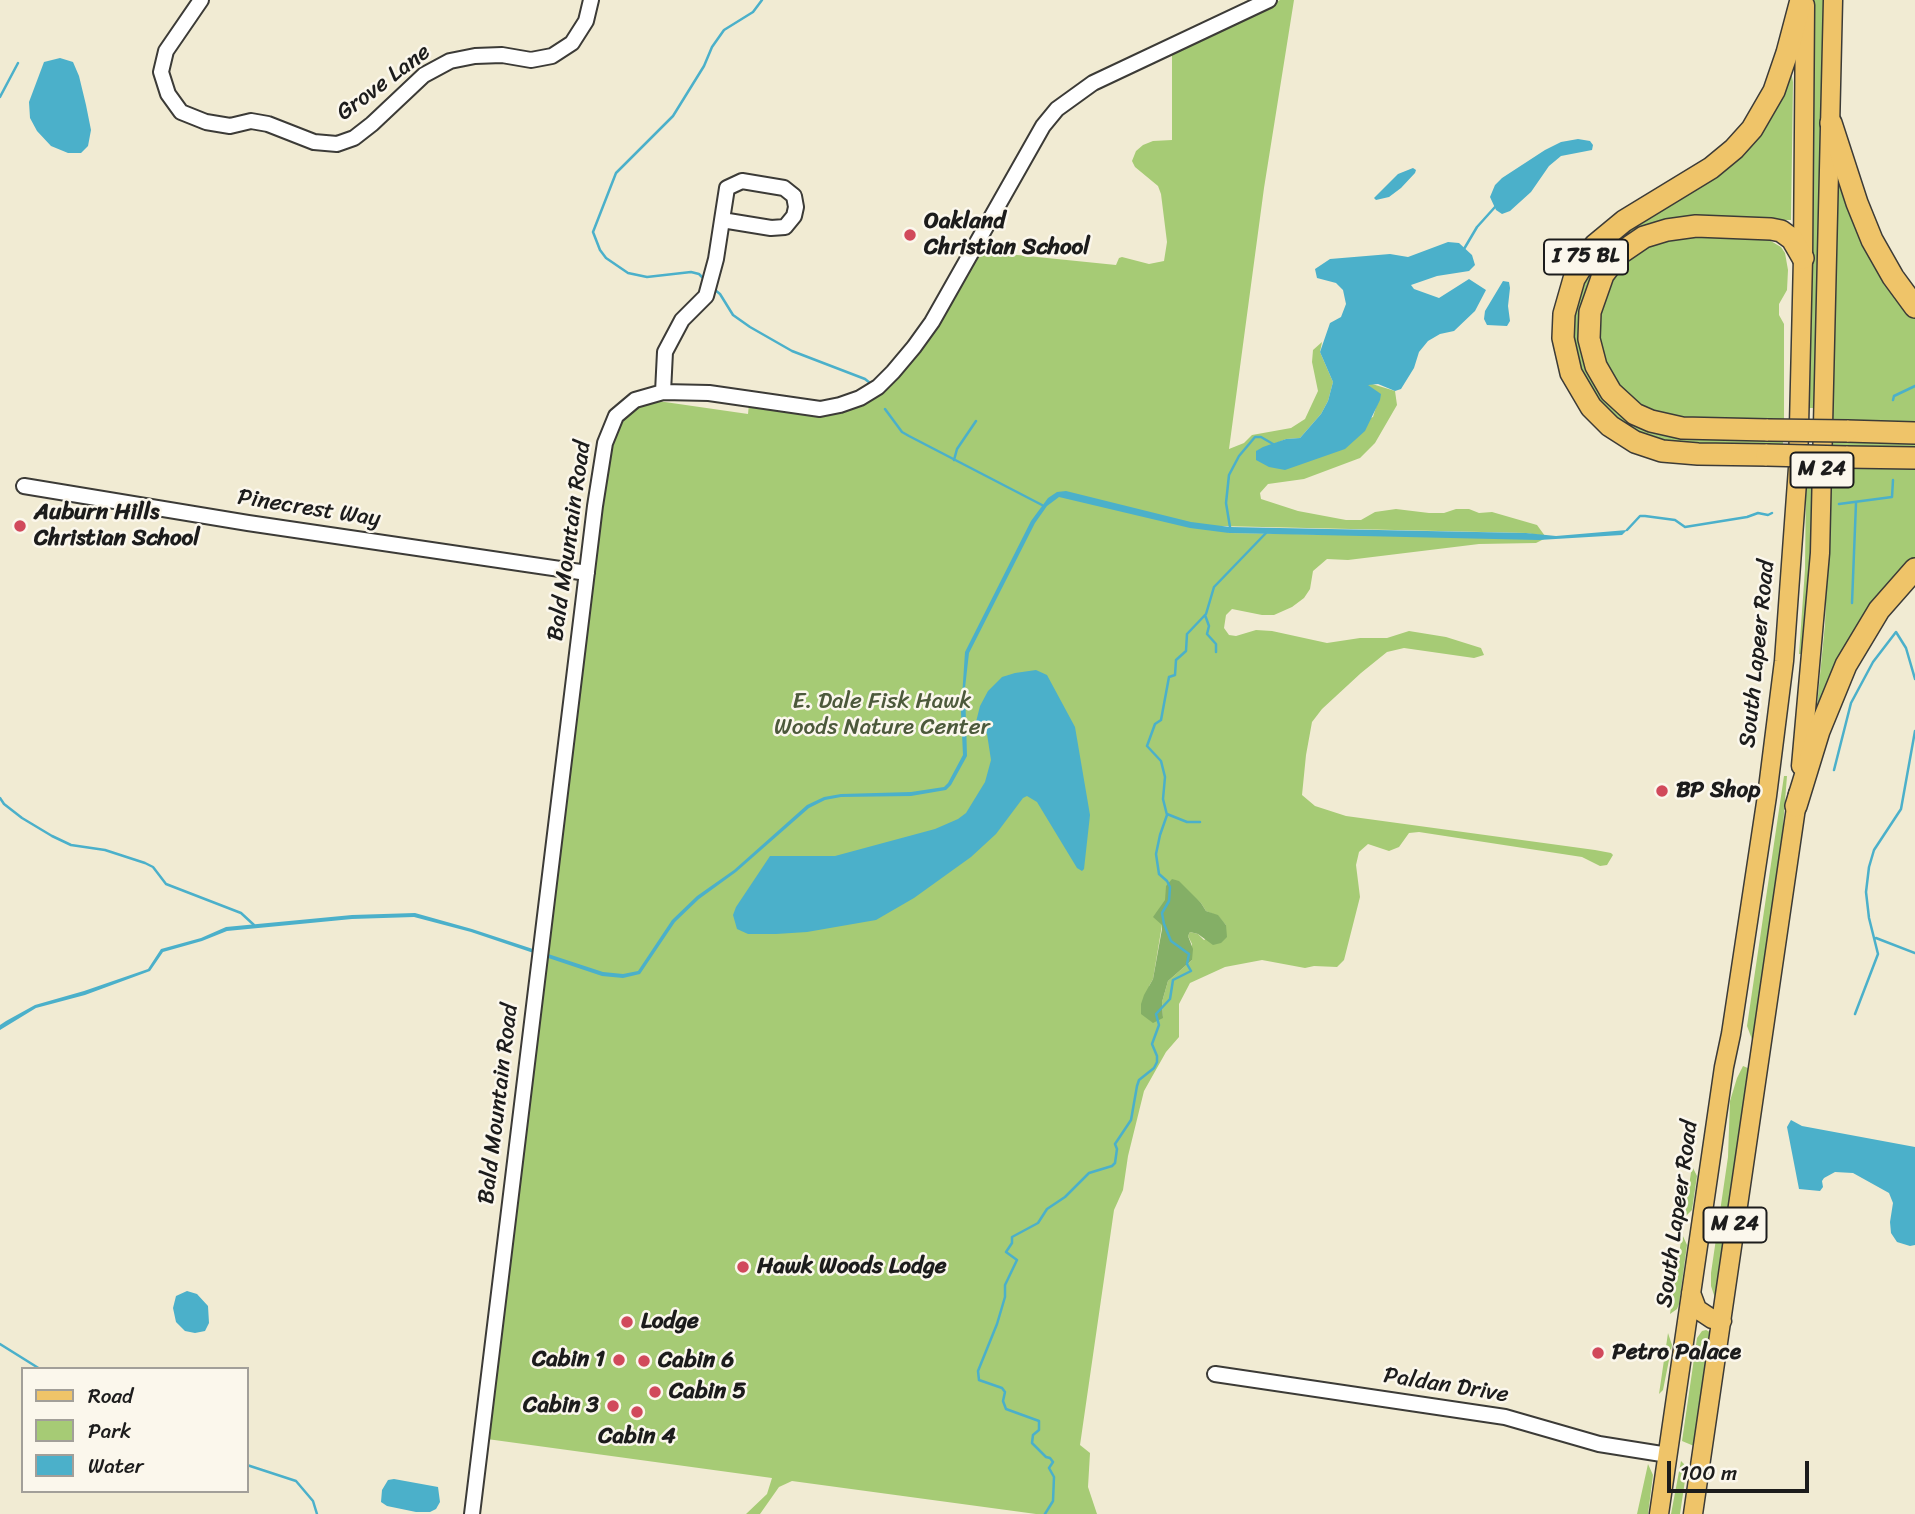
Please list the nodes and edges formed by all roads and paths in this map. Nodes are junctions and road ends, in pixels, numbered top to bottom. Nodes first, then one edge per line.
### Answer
1 (201, 0) edge
2 (591, 0) edge
3 (1269, 0) edge
4 (1803, 0) edge
5 (1833, 0) edge
6 (1831, 123) junction
7 (722, 220) junction
8 (1803, 258) junction
9 (1915, 307) edge
10 (663, 392) junction
11 (1915, 433) edge
12 (1915, 458) edge
13 (24, 486) dead end
14 (1915, 569) edge
15 (587, 573) junction
16 (1784, 661) junction
17 (1811, 675) junction
18 (1796, 806) junction
19 (1743, 955) junction
20 (1767, 1010) junction
21 (1691, 1293) junction
22 (1722, 1321) junction
23 (1215, 1374) dead end
24 (1668, 1455) junction
25 (1700, 1466) junction
26 (472, 1514) edge
27 (1659, 1514) edge
28 (1693, 1514) edge

1 - 2 street, Grove Lane
3 - 10 street, Bald Mountain Road
4 - 8 main road, South Lapeer Road / M 24
4 - 12 highway, I 75 BL, bridge
5 - 6 main road
6 - 9 highway
6 - 17 main road, M 24
7 - 7 street
7 - 10 street
8 - 11 highway, bridge
8 - 16 main road, South Lapeer Road / M 24
10 - 15 street, Bald Mountain Road
13 - 15 street, Pinecrest Way
14 - 18 highway
15 - 26 street, Bald Mountain Road
16 - 17 main road
16 - 19 main road, South Lapeer Road / M 24
17 - 18 main road, M 24
18 - 20 main road, M 24
19 - 20 main road
19 - 21 main road, South Lapeer Road / M 24
20 - 22 main road, M 24
21 - 22 main road
21 - 24 main road, South Lapeer Road / M 24
22 - 25 main road, M 24
23 - 24 street, Paldan Drive
24 - 25 main road
24 - 27 main road, South Lapeer Road / M 24
25 - 28 main road, M 24

